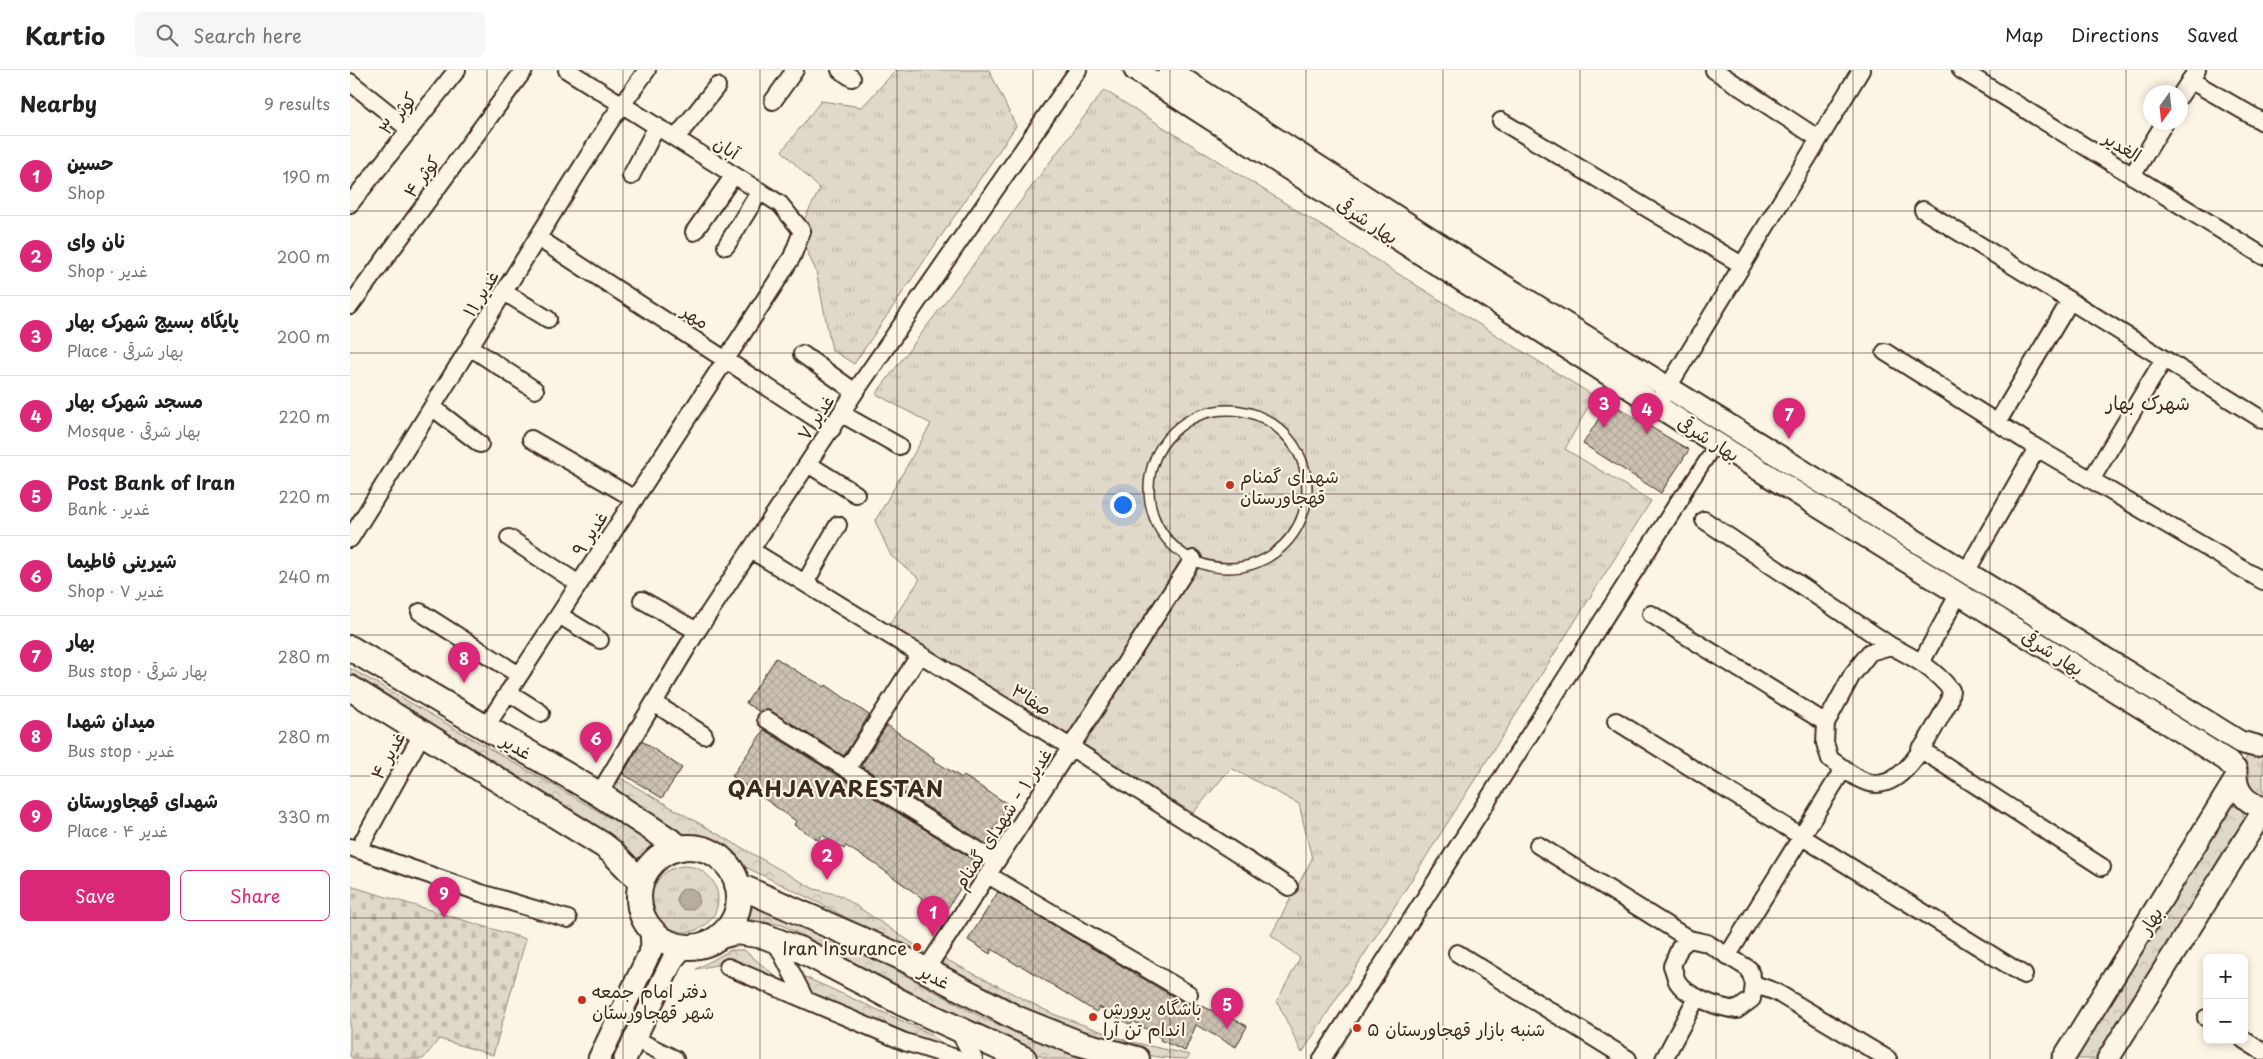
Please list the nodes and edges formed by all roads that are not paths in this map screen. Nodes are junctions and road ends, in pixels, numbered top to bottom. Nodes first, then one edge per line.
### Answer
1 (457, 70) edge
2 (524, 70) edge
3 (568, 70) edge
4 (647, 70) edge
5 (795, 70) edge
6 (1078, 70) edge
7 (1134, 70) edge
8 (1169, 70) edge
9 (1714, 70) edge
10 (1861, 70) edge
11 (1962, 70) edge
12 (2194, 75) edge
13 (350, 82) edge
14 (717, 86) dead end
15 (774, 101) dead end
16 (623, 104) junction
17 (1501, 121) dead end
18 (2263, 122) edge
19 (657, 126) junction
20 (410, 130) junction
21 (2160, 130) edge
22 (676, 138) junction
23 (1819, 139) junction
24 (734, 175) junction
25 (631, 176) dead end
26 (2132, 176) junction
27 (760, 192) junction
28 (350, 204) edge
29 (1923, 210) dead end
30 (802, 231) joint
31 (694, 232) dead end
32 (538, 238) junction
33 (726, 246) dead end
34 (2263, 256) edge
35 (1742, 265) junction
36 (504, 292) junction
37 (2070, 301) junction
38 (350, 306) edge
39 (548, 319) dead end
40 (470, 347) junction
41 (1885, 352) dead end
42 (802, 354) dead end
43 (2164, 359) junction
44 (726, 360) junction
45 (1668, 386) junction
46 (535, 390) dead end
47 (855, 392) junction
48 (1656, 405) junction
49 (432, 407) junction
50 (842, 414) junction
51 (2263, 420) edge
52 (1997, 423) junction
53 (832, 429) junction
54 (531, 439) dead end
55 (1717, 443) junction
56 (480, 444) dead end
57 (899, 446) dead end
58 (2037, 448) junction
59 (808, 464) junction
60 (2091, 480) junction
61 (856, 494) dead end
62 (1682, 498) joint
63 (635, 499) junction
64 (1704, 520) dead end
65 (355, 521) edge
66 (838, 525) dead end
67 (509, 538) dead end
68 (350, 539) edge
69 (751, 550) junction
70 (1193, 559) junction
71 (1966, 572) junction
72 (2263, 581) edge
73 (805, 583) junction
74 (579, 584) junction
75 (1959, 593) junction
76 (642, 600) dead end
77 (420, 612) dead end
78 (1651, 614) dead end
79 (558, 615) junction
80 (697, 631) junction
81 (600, 640) dead end
82 (1891, 646) junction
83 (350, 648) edge
84 (920, 654) junction
85 (1922, 661) junction
86 (519, 675) junction
87 (350, 688) edge
88 (508, 692) junction
89 (654, 703) junction
90 (541, 713) dead end
91 (766, 719) dead end
92 (1616, 721) dead end
93 (1826, 722) junction
94 (485, 728) junction
95 (422, 732) junction
96 (704, 736) dead end
97 (2260, 746) edge
98 (1072, 748) junction
99 (1920, 749) junction
100 (851, 763) junction
101 (1844, 768) junction
102 (2236, 775) junction
103 (599, 794) junction
104 (2263, 809) edge
105 (1803, 837) junction
106 (1538, 845) dead end
107 (354, 848) edge
108 (681, 848) junction
109 (992, 868) junction
110 (2102, 868) dead end
111 (641, 882) junction
112 (737, 885) junction
113 (1289, 887) dead end
114 (568, 919) dead end
115 (651, 930) junction
116 (721, 936) junction
117 (1689, 939) junction
118 (775, 940) junction
119 (683, 947) junction
120 (1457, 953) dead end
121 (1728, 955) junction
122 (728, 967) dead end
123 (925, 971) junction
124 (2024, 975) dead end
125 (1754, 984) junction
126 (1189, 994) dead end
127 (1697, 997) junction
128 (805, 999) junction
129 (957, 1028) junction
130 (635, 1039) junction
131 (2248, 1043) edge
132 (2263, 1052) edge
133 (599, 1059) edge
134 (625, 1059) edge
135 (675, 1059) edge
136 (959, 1059) edge
137 (974, 1059) edge
138 (1024, 1059) edge
139 (1137, 1059) edge
140 (1322, 1059) edge
141 (1628, 1059) edge
142 (1664, 1059) edge
143 (1888, 1059) edge
144 (2064, 1059) edge
145 (2108, 1059) edge

1 - 20 street, کوثر ۳
2 - 38 street, کوثر ۴
3 - 16 street, آبان
4 - 16 street, غدیر ۱۱
5 - 15 street
6 - 47 street, غدیر ۷
7 - 48 street, بهار شرقی
8 - 45 street, بهار شرقی
9 - 23 street
10 - 23 street
11 - 26 street, الغدیر
12 - 18 street
13 - 20 street
14 - 22 street
16 - 19 street, آبان
16 - 32 street, غدیر ۱۱
17 - 35 street
19 - 22 street, آبان
19 - 25 street
20 - 28 street, کوثر ۳
21 - 26 street
22 - 24 street, آبان
23 - 35 street
24 - 27 street, آبان
24 - 31 street
26 - 34 street, الغدیر
27 - 30 street, آبان
27 - 33 street
29 - 37 street
30 - 44 street, غدیر ۹
32 - 36 street, غدیر ۱۱
32 - 44 street, مهر
35 - 45 street
36 - 39 street
36 - 40 street, غدیر ۱۱
37 - 43 street
37 - 52 street
40 - 46 street
40 - 49 street, غدیر ۱۱
41 - 52 street
42 - 47 street
43 - 51 street
43 - 60 street
44 - 53 street, مهر
44 - 63 street, غدیر ۹
45 - 48 street
45 - 71 street, بهار شرقی
47 - 50 street, غدیر ۷
48 - 55 street, بهار شرقی
49 - 56 street
49 - 65 street, غدیر ۱۱
50 - 53 street, غدیر ۷
50 - 57 street
52 - 58 street
53 - 59 street, غدیر ۷
54 - 63 street
55 - 62 street
55 - 75 street, بهار شرقی
58 - 60 street
58 - 71 street
59 - 61 street
59 - 69 street, غدیر ۷
60 - 72 street
62 - 140 street
63 - 74 street, غدیر ۹
64 - 82 street
65 - 68 street, غدیر ۱۱
66 - 73 street
67 - 74 street
69 - 73 street, صفا۳
69 - 80 street, غدیر ۷
70 - 70 lane
70 - 98 street, غدیر ۱ - شهدای گمنام
71 - 97 street, بهار شرقی
73 - 84 street, صفا۳
74 - 79 street, غدیر ۹
75 - 85 street
75 - 102 street, بهار شرقی
76 - 80 street
77 - 86 street
78 - 93 street
79 - 81 street
79 - 86 street, غدیر ۹
80 - 89 street, غدیر ۷
82 - 85 street
82 - 93 street
83 - 94 main road, غدیر
84 - 98 street, صفا۳
84 - 100 street
85 - 99 street
86 - 88 street, غدیر ۹
87 - 95 main road
88 - 90 street
88 - 94 street, غدیر ۹
89 - 96 street
89 - 103 street, غدیر ۷
91 - 100 street
92 - 105 street
93 - 101 street
94 - 103 main road, غدیر
95 - 107 street, غدیر ۴
95 - 111 main road
97 - 102 street, بهار
98 - 109 street, غدیر ۱ - شهدای گمنام
98 - 113 street, صفا۳
99 - 101 street
99 - 110 street
100 - 109 street
101 - 105 street
102 - 104 street, بهار شرقی
102 - 144 street, بهار
103 - 108 main road, غدیر
104 - 145 street
105 - 121 street
105 - 124 street
106 - 117 street
107 - 114 street
108 - 111 main road
108 - 112 main road
109 - 123 street, غدیر ۱ - شهدای گمنام
109 - 126 street
111 - 115 main road
112 - 116 main road
112 - 123 main road, غدیر
115 - 119 main road
115 - 133 street
116 - 118 main road
116 - 119 main road
117 - 121 street
117 - 127 street
118 - 128 street
118 - 129 main road
119 - 130 street
120 - 141 street
121 - 125 street
122 - 128 street
123 - 139 main road, غدیر
125 - 127 street
125 - 143 street
127 - 142 street
128 - 136 street
129 - 137 street
129 - 138 main road
130 - 134 street
130 - 135 street
131 - 132 street

